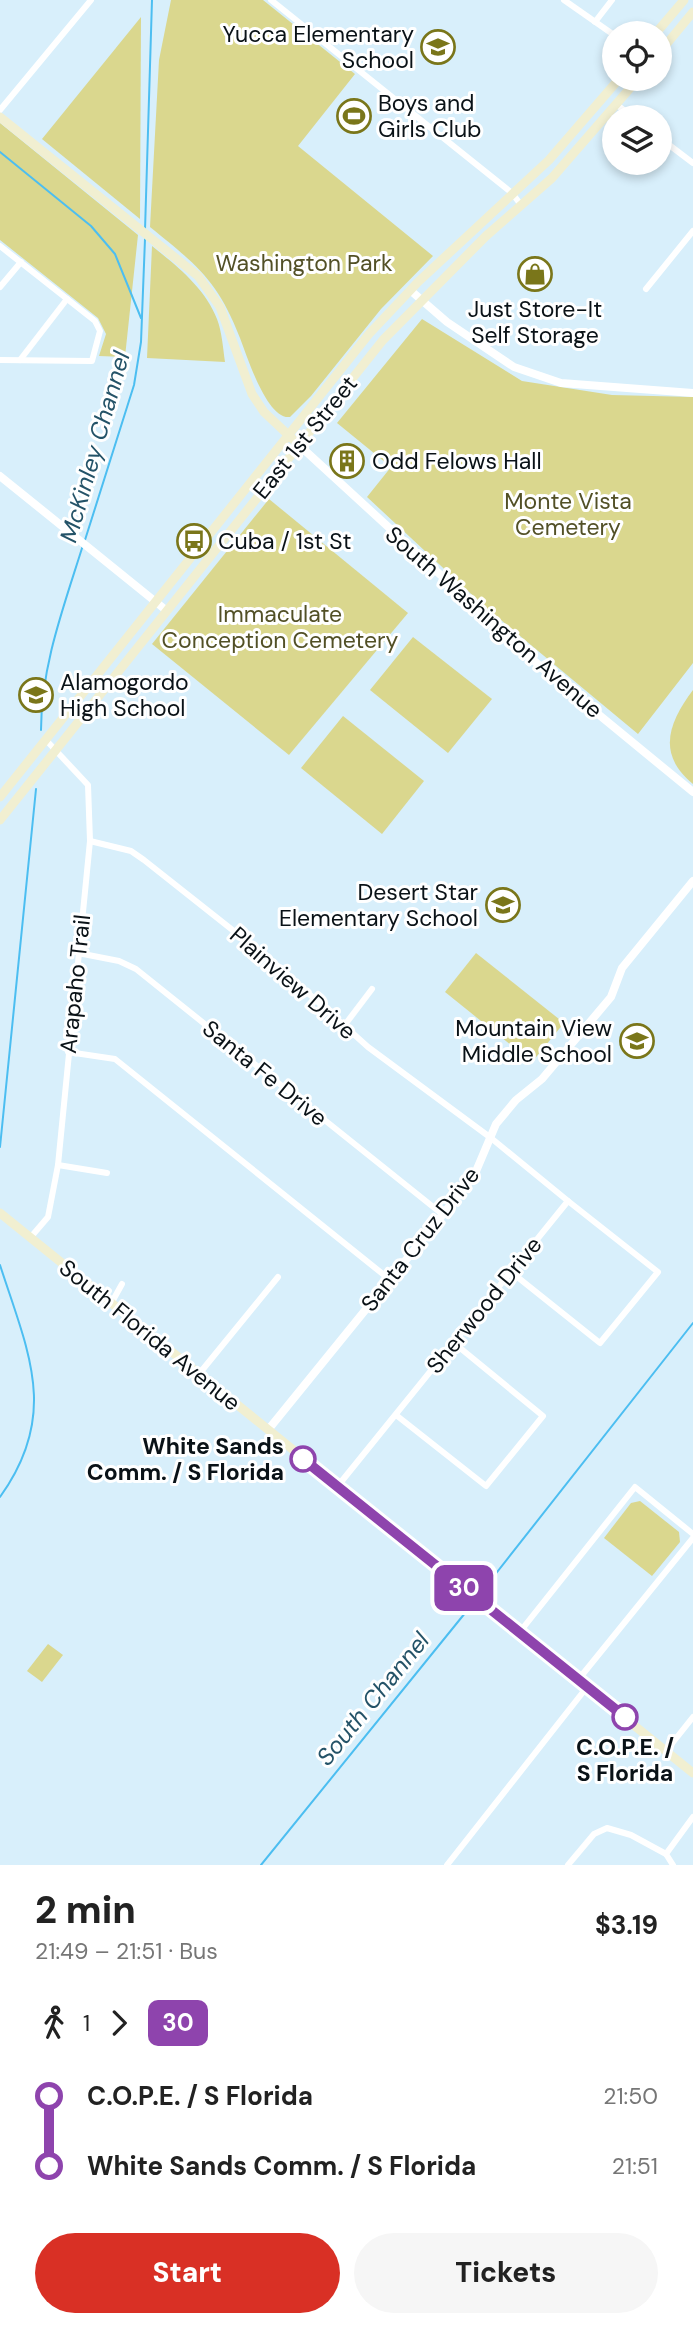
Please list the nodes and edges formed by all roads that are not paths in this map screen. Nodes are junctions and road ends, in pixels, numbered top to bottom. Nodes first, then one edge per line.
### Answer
1 (91, 0) edge
2 (271, 0) edge
3 (564, 0) edge
4 (612, 0) edge
5 (684, 0) edge
6 (693, 12) edge
7 (666, 21) edge
8 (594, 22) junction
9 (602, 27) edge
10 (672, 37) edge
11 (609, 91) edge
12 (628, 91) edge
13 (617, 105) edge
14 (0, 110) edge
15 (0, 117) edge
16 (602, 122) edge
17 (672, 147) edge
18 (693, 163) edge
19 (512, 193) junction
20 (521, 205) junction
21 (693, 231) edge
22 (0, 246) edge
23 (21, 262) junction
24 (0, 287) edge
25 (646, 289) dead end
26 (410, 290) junction
27 (67, 299) junction
28 (420, 300) junction
29 (0, 359) edge
30 (20, 360) junction
31 (693, 393) edge
32 (289, 436) junction
33 (300, 446) junction
34 (0, 476) edge
35 (157, 602) junction
36 (167, 611) junction
37 (100, 673) junction
38 (111, 682) junction
39 (46, 740) junction
40 (57, 749) junction
41 (693, 792) edge
42 (0, 797) edge
43 (0, 820) edge
44 (90, 841) junction
45 (693, 881) edge
46 (78, 953) junction
47 (372, 989) dead end
48 (344, 1026) junction
49 (68, 1052) junction
50 (491, 1138) junction
51 (58, 1165) junction
52 (107, 1173) dead end
53 (568, 1201) junction
54 (0, 1213) edge
55 (442, 1214) junction
56 (30, 1238) junction
57 (511, 1272) junction
58 (278, 1277) dead end
59 (389, 1279) junction
60 (122, 1284) dead end
61 (112, 1302) junction
62 (454, 1343) junction
63 (199, 1374) junction
64 (396, 1415) junction
65 (268, 1430) junction
66 (337, 1487) junction
67 (693, 1536) edge
68 (519, 1633) junction
69 (578, 1680) junction
70 (587, 1687) junction
71 (693, 1717) edge
72 (666, 1751) junction
73 (693, 1773) edge
74 (693, 1817) edge
75 (666, 1854) junction
76 (447, 1865) edge
77 (568, 1865) edge
78 (673, 1865) edge

1 - 14 street
2 - 19 street
3 - 8 street
4 - 8 street
5 - 7 main road
6 - 10 main road
8 - 9 street
11 - 19 main road, East 1st Street
12 - 13 main road, East 1st Street
15 - 32 main road
16 - 20 main road, East 1st Street
17 - 18 street
19 - 20 street
19 - 26 main road, East 1st Street
20 - 28 main road, East 1st Street
21 - 25 street
22 - 23 street
23 - 24 street
23 - 27 street
26 - 28 street
26 - 32 main road, East 1st Street
27 - 30 street
27 - 30 street
28 - 31 street
28 - 33 main road, East 1st Street
29 - 30 street
32 - 33 main road
32 - 35 main road, East 1st Street
33 - 36 main road, East 1st Street
33 - 41 street, South Washington Avenue
34 - 35 street
35 - 36 street
35 - 37 main road, East 1st Street
36 - 38 main road, East 1st Street
37 - 38 street
37 - 39 main road, East 1st Street
38 - 40 main road, East 1st Street
39 - 40 street, Arapaho Trail
39 - 42 main road, East 1st Street
40 - 43 main road, East 1st Street
40 - 44 street, Arapaho Trail
44 - 46 street, Arapaho Trail
44 - 48 street, Plainview Drive
45 - 50 street, Santa Cruz Drive
46 - 49 street, Arapaho Trail
46 - 55 street, Santa Fe Drive
47 - 48 street
48 - 50 street, Plainview Drive
49 - 51 street, Arapaho Trail
49 - 59 street
50 - 53 street
50 - 55 street, Santa Cruz Drive
51 - 52 street
51 - 56 street, Arapaho Trail
53 - 57 street, Sherwood Drive
53 - 57 street
54 - 56 main road, South Florida Avenue
55 - 59 street, Santa Cruz Drive
56 - 61 main road, South Florida Avenue
57 - 62 street, Sherwood Drive
58 - 63 street
59 - 65 street, Santa Cruz Drive
60 - 61 street
61 - 63 main road, South Florida Avenue
62 - 64 street, Sherwood Drive
62 - 64 street
63 - 65 main road, South Florida Avenue
64 - 66 street, Sherwood Drive
65 - 66 main road, South Florida Avenue
66 - 68 main road, South Florida Avenue
67 - 68 street
67 - 69 street
68 - 69 main road, South Florida Avenue
69 - 70 main road, South Florida Avenue
70 - 72 main road, South Florida Avenue
70 - 76 street
71 - 72 street
72 - 73 main road, South Florida Avenue
74 - 75 street
75 - 77 street
75 - 78 street

